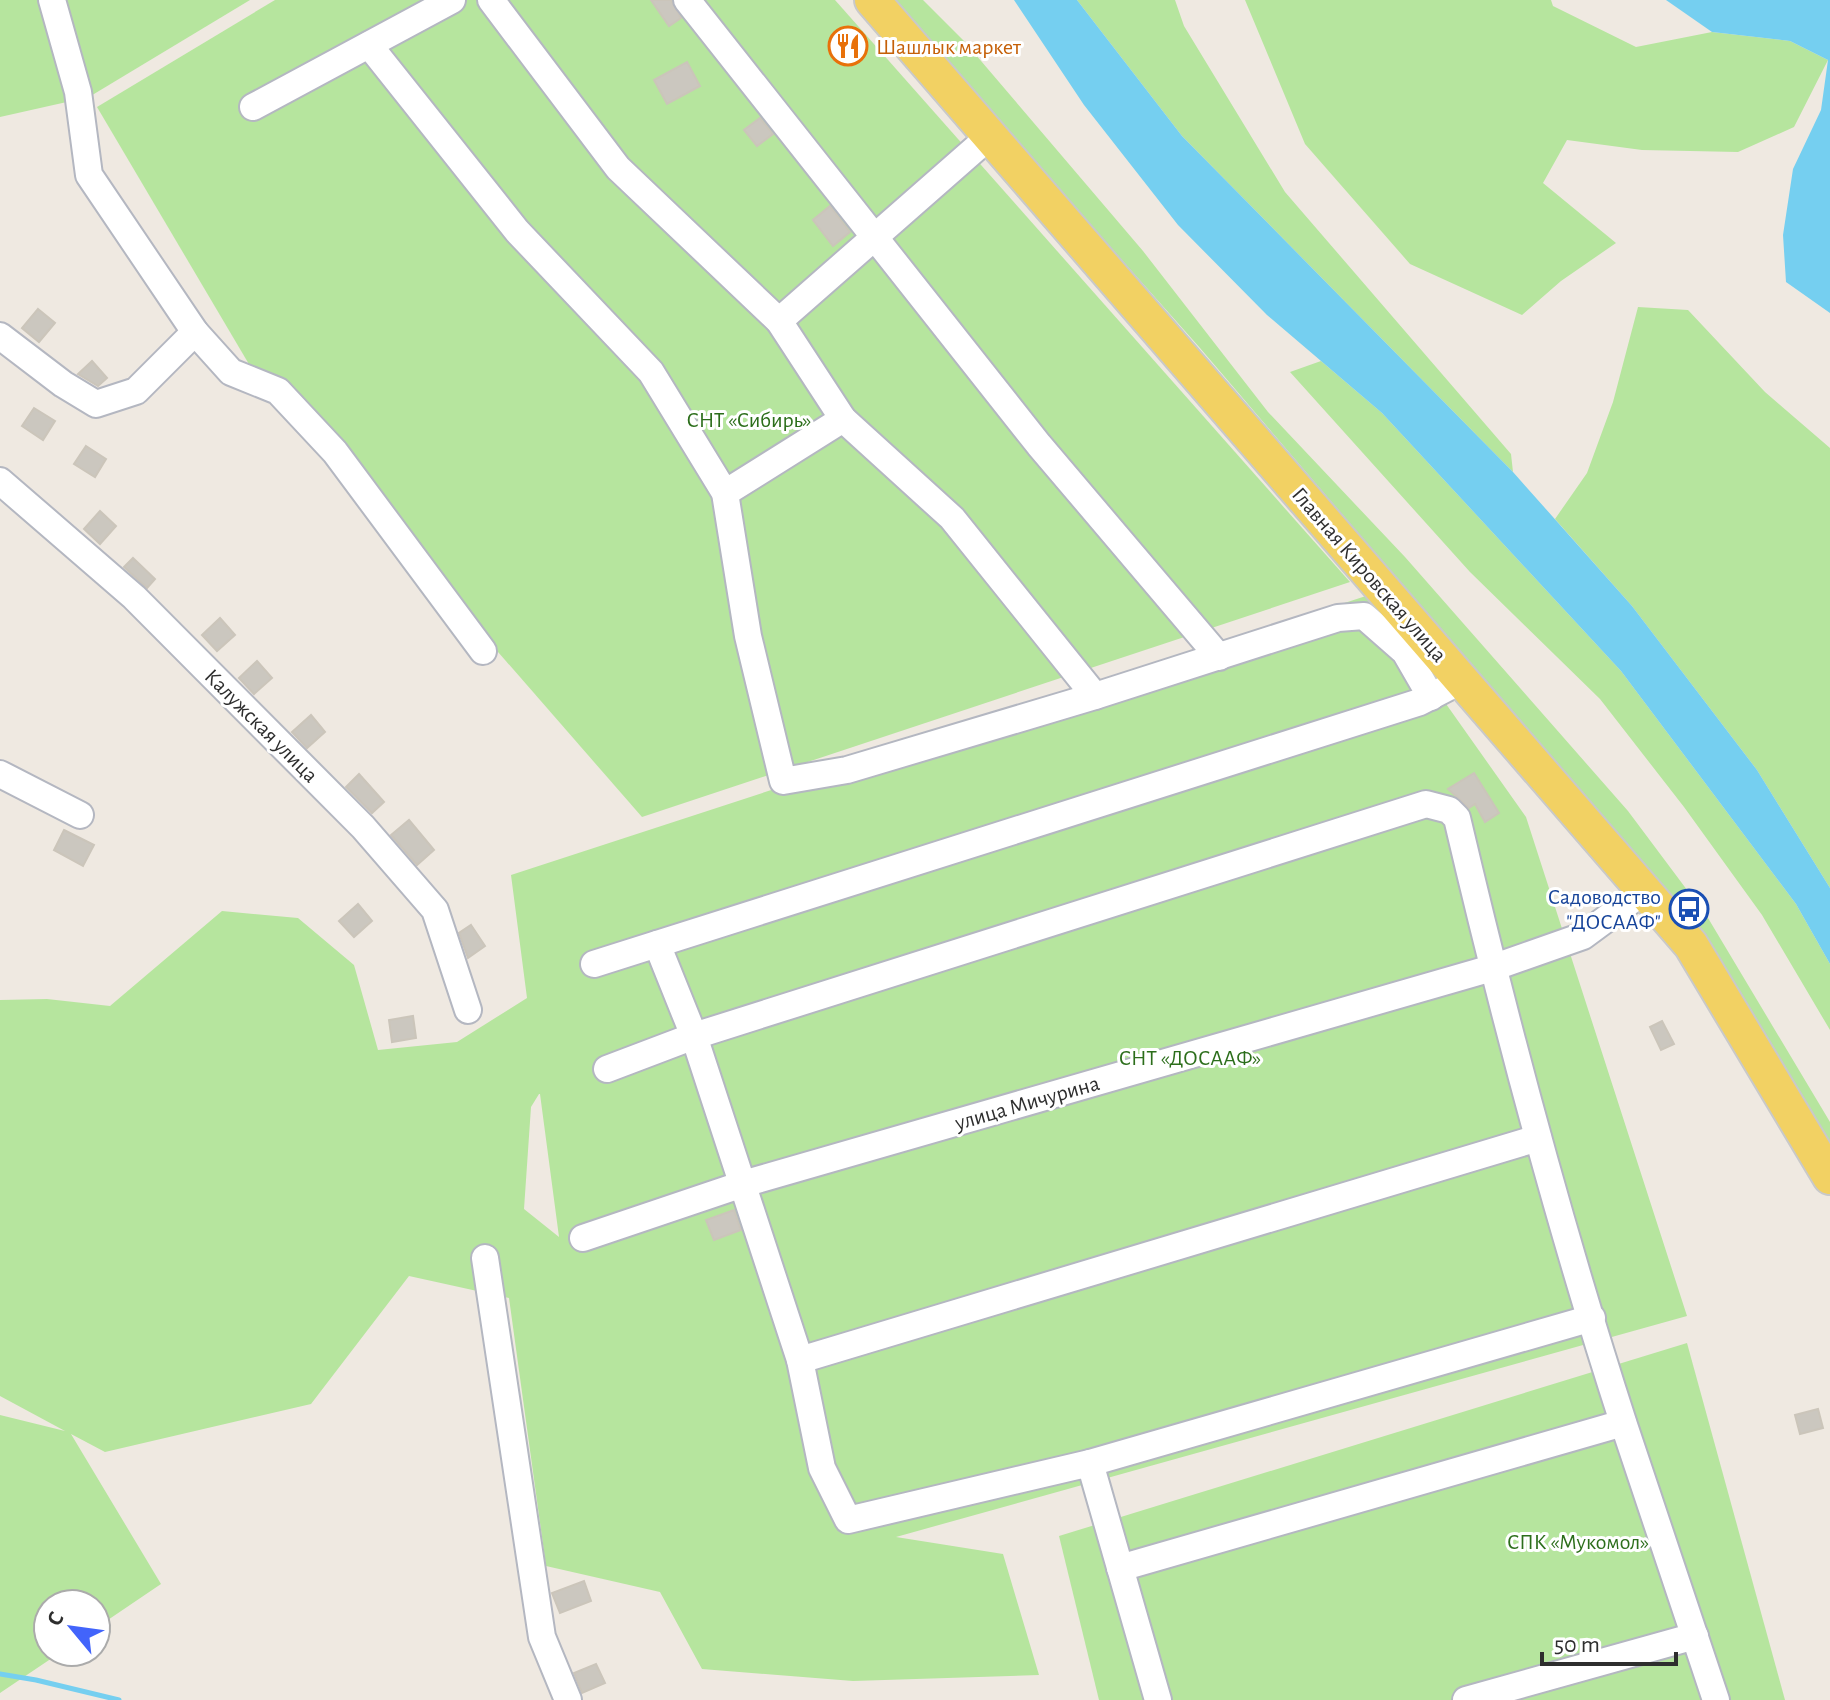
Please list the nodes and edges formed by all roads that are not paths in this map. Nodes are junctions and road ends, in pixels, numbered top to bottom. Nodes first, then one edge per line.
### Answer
1 (52, 0) edge
2 (452, 0) edge
3 (491, 0) edge
4 (687, 0) edge
5 (872, 0) edge
6 (369, 45) junction
7 (253, 107) dead end
8 (991, 135) junction
9 (874, 238) junction
10 (779, 321) junction
11 (195, 332) junction
12 (0, 336) edge
13 (843, 419) junction
14 (0, 481) edge
15 (725, 493) junction
16 (483, 651) dead end
17 (1219, 657) junction
18 (1462, 680) junction
19 (1095, 696) junction
20 (1431, 697) junction
21 (0, 774) edge
22 (80, 815) dead end
23 (1644, 891) junction
24 (657, 944) junction
25 (594, 964) dead end
26 (1492, 968) junction
27 (468, 1010) dead end
28 (694, 1036) junction
29 (607, 1069) dead end
30 (1538, 1138) junction
31 (1830, 1177) edge
32 (743, 1184) junction
33 (583, 1238) dead end
34 (485, 1258) dead end
35 (1592, 1318) junction
36 (800, 1360) junction
37 (1623, 1423) junction
38 (1090, 1463) junction
39 (1120, 1568) junction
40 (1695, 1636) junction
41 (568, 1700) edge
42 (1158, 1700) edge
43 (1466, 1700) edge
44 (1716, 1700) edge

1 - 11 street
2 - 6 street
3 - 10 street
4 - 9 street
5 - 8 main road, Главная Кировская улица
6 - 7 street
6 - 15 street
8 - 9 street
8 - 18 main road, Главная Кировская улица
9 - 10 street
9 - 17 street
10 - 13 street
11 - 12 street
11 - 16 street
13 - 15 street
13 - 19 street
14 - 27 street, Калужская улица
15 - 19 street
17 - 19 street
17 - 20 street
18 - 20 street
18 - 23 main road, Главная Кировская улица
20 - 24 street
21 - 22 street
23 - 26 street, улица Мичурина
23 - 31 main road, Главная Кировская улица
24 - 25 street
24 - 28 street
26 - 28 street
26 - 30 street
26 - 32 street, улица Мичурина
28 - 29 street
28 - 32 street
30 - 35 street
30 - 36 street
32 - 33 street, улица Мичурина
32 - 36 street
34 - 41 street
35 - 37 street
35 - 38 street
36 - 38 street
37 - 39 street
37 - 40 street
38 - 39 street
39 - 42 street
40 - 43 street
40 - 44 street

